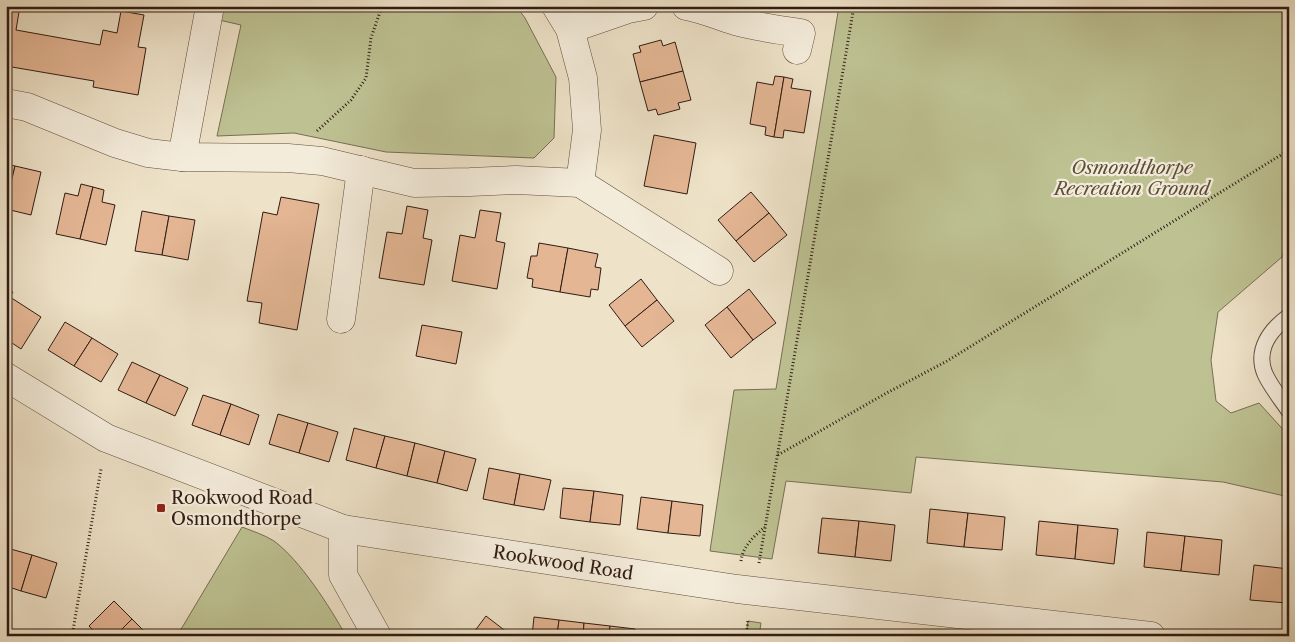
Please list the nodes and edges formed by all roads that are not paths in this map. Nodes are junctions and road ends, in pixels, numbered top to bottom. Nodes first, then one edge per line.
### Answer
1 (556, 6) edge
2 (644, 6) edge
3 (686, 6) edge
4 (208, 7) edge
5 (570, 29) junction
6 (797, 50) dead end
7 (6, 103) edge
8 (182, 157) junction
9 (361, 170) junction
10 (580, 183) junction
11 (719, 271) dead end
12 (1289, 316) edge
13 (341, 319) dead end
14 (6, 377) edge
15 (1289, 411) edge
16 (343, 529) junction
17 (377, 636) edge
18 (1151, 636) edge

1 - 5 street
2 - 5 street
3 - 6 street
4 - 8 street
5 - 10 street
7 - 8 street
8 - 9 street
9 - 10 street
9 - 13 street
10 - 11 street
12 - 15 lane
14 - 16 street, Rookwood Road
16 - 17 street
16 - 18 street, Rookwood Road

